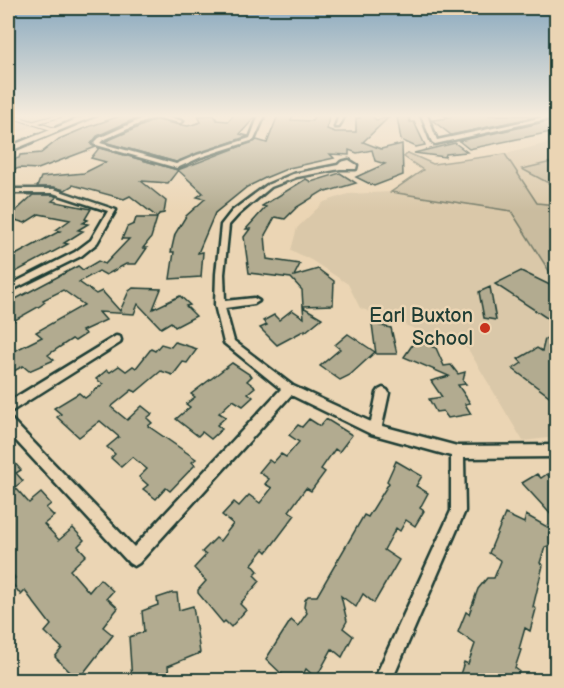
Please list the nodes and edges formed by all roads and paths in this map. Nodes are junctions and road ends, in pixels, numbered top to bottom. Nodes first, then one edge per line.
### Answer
1 (107, 147) edge
2 (227, 147) edge
3 (340, 167) dead end
4 (11, 188) edge
5 (8, 198) edge
6 (8, 289) edge
7 (254, 301) dead end
8 (220, 305) junction
9 (116, 340) dead end
10 (289, 389) junction
11 (384, 393) dead end
12 (8, 408) edge
13 (8, 424) edge
14 (375, 430) junction
15 (458, 452) junction
16 (556, 452) edge
17 (383, 681) edge

1 - 2 street
3 - 8 street
4 - 5 street
4 - 6 street
7 - 8 street
8 - 10 street
9 - 12 street
10 - 13 street
10 - 14 street
11 - 14 street
14 - 15 street
15 - 16 street
15 - 17 street

